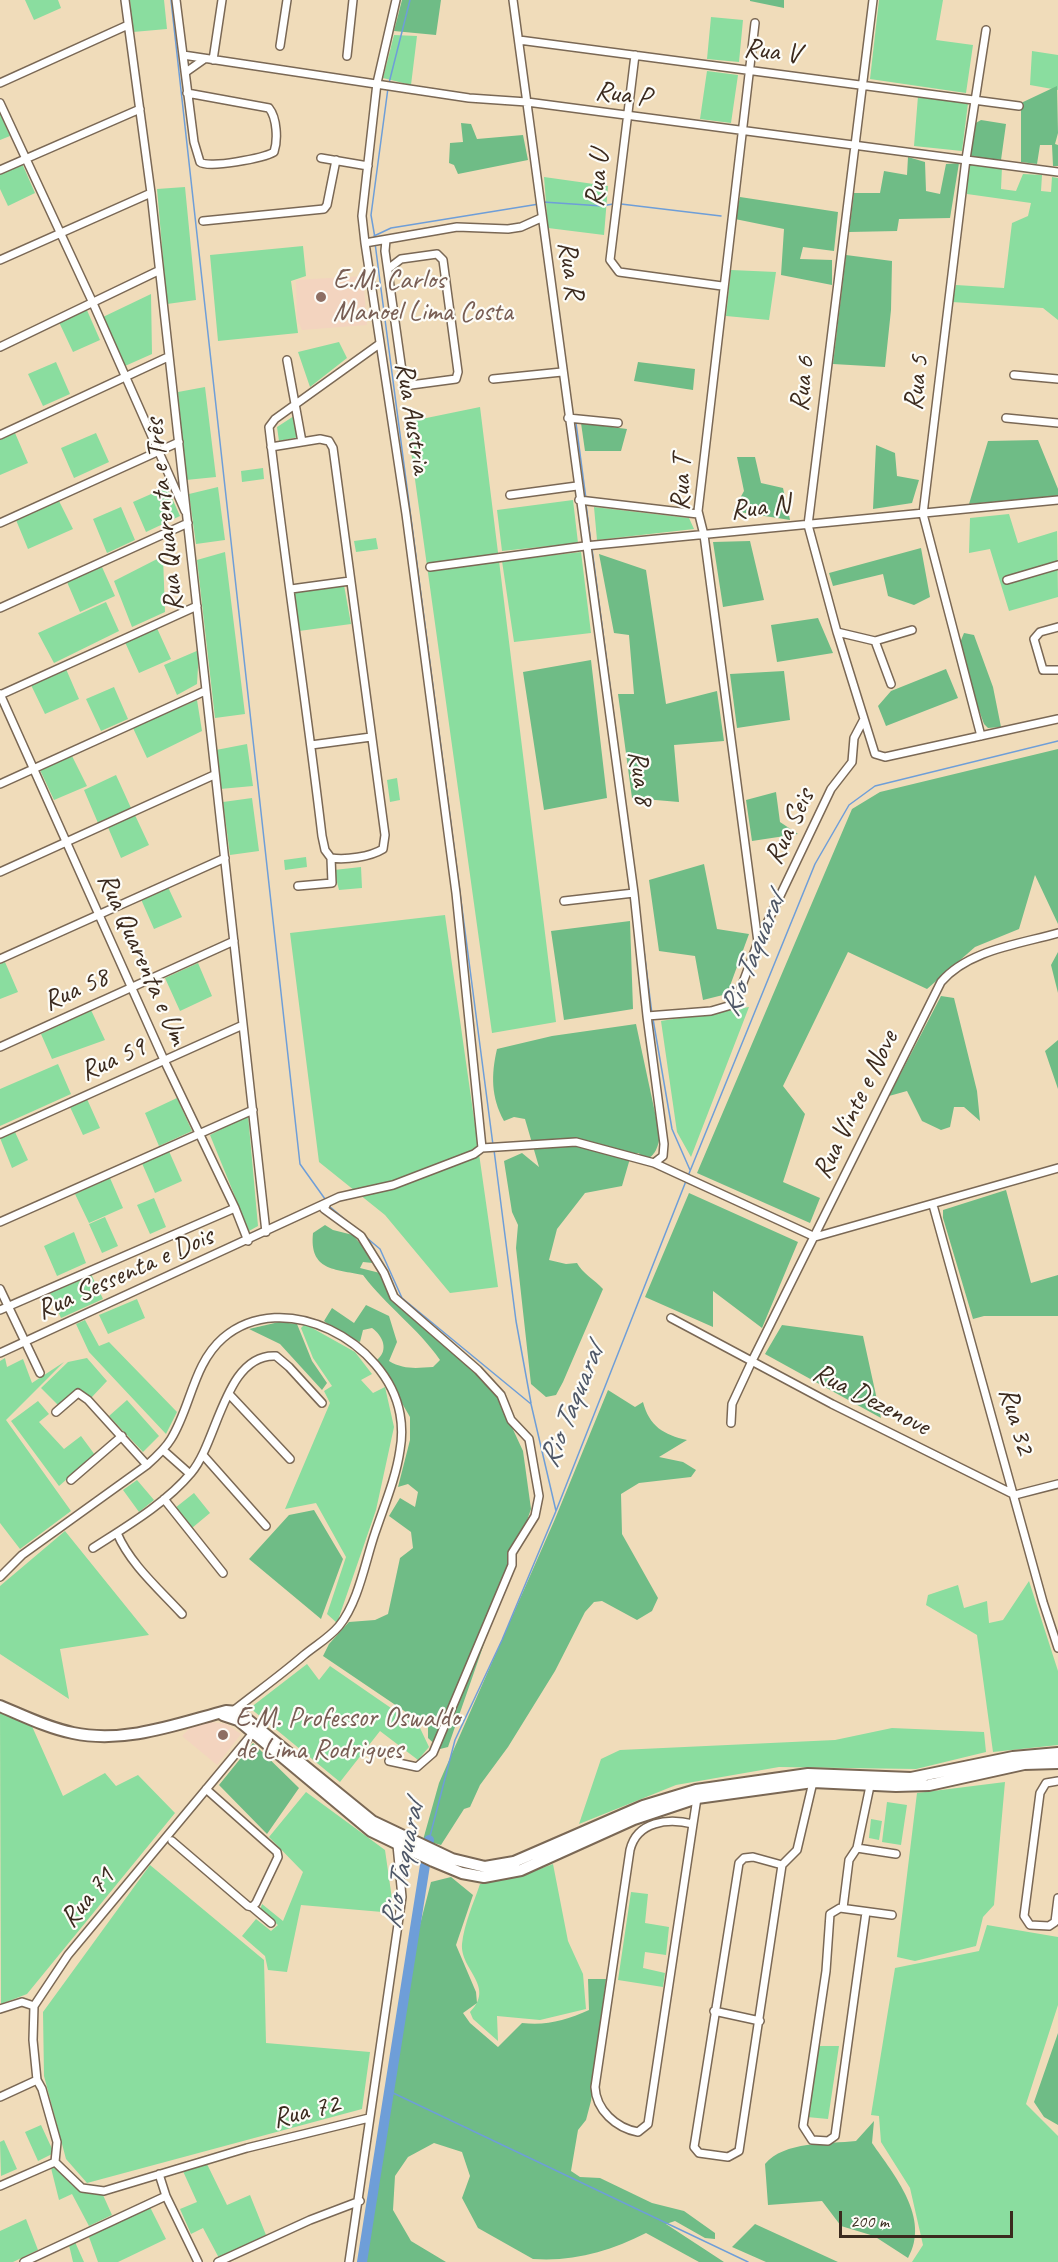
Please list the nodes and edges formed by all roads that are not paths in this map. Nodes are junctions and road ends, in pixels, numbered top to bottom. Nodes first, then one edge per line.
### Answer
1 (125, 0) edge
2 (176, 0) edge
3 (222, 0) edge
4 (287, 0) edge
5 (353, 0) edge
6 (396, 0) edge
7 (513, 0) edge
8 (873, 0) edge
9 (755, 24) dead end
10 (128, 25) junction
11 (986, 30) dead end
12 (519, 39) junction
13 (280, 46) dead end
14 (183, 55) junction
15 (635, 55) junction
16 (347, 56) dead end
17 (203, 60) junction
18 (213, 60) junction
19 (750, 70) junction
20 (186, 72) junction
21 (0, 83) edge
22 (377, 83) junction
23 (861, 84) junction
24 (187, 93) junction
25 (975, 98) junction
26 (527, 102) junction
27 (0, 103) edge
28 (1019, 106) dead end
29 (140, 109) junction
30 (626, 117) junction
31 (741, 132) junction
32 (853, 145) junction
33 (321, 158) dead end
34 (25, 159) junction
35 (966, 159) junction
36 (336, 160) junction
37 (368, 166) junction
38 (0, 170) edge
39 (1058, 172) edge
40 (151, 193) junction
41 (541, 218) junction
42 (203, 221) dead end
43 (60, 232) junction
44 (383, 240) junction
45 (368, 243) junction
46 (385, 251) junction
47 (401, 259) junction
48 (0, 260) edge
49 (388, 268) junction
50 (158, 271) junction
51 (722, 286) junction
52 (92, 301) junction
53 (378, 345) junction
54 (0, 347) edge
55 (168, 357) junction
56 (287, 360) dead end
57 (562, 372) junction
58 (1014, 375) dead end
59 (124, 376) junction
60 (493, 379) dead end
61 (1058, 379) edge
62 (295, 407) junction
63 (568, 418) junction
64 (1006, 418) dead end
65 (618, 423) dead end
66 (1058, 423) edge
67 (0, 435) edge
68 (179, 442) junction
69 (302, 442) junction
70 (272, 447) junction
71 (158, 451) junction
72 (577, 486) junction
73 (510, 495) dead end
74 (1058, 500) edge
75 (583, 501) junction
76 (698, 514) junction
77 (923, 514) junction
78 (188, 520) junction
79 (0, 523) edge
80 (808, 525) junction
81 (704, 535) junction
82 (589, 546) junction
83 (1058, 565) edge
84 (430, 567) dead end
85 (1007, 580) dead end
86 (350, 581) junction
87 (291, 589) junction
88 (196, 606) junction
89 (0, 608) edge
90 (1058, 627) edge
91 (912, 630) dead end
92 (837, 632) junction
93 (875, 641) junction
94 (1058, 670) edge
95 (891, 684) dead end
96 (205, 691) junction
97 (0, 695) edge
98 (1058, 719) edge
99 (863, 721) junction
100 (981, 736) junction
101 (371, 737) junction
102 (311, 745) junction
103 (34, 768) junction
104 (214, 775) junction
105 (0, 784) edge
106 (66, 842) junction
107 (225, 858) junction
108 (331, 858) junction
109 (0, 872) edge
110 (298, 886) dead end
111 (634, 893) junction
112 (564, 901) dead end
113 (99, 915) junction
114 (1058, 933) edge
115 (234, 941) junction
116 (758, 942) junction
117 (0, 959) edge
118 (133, 987) junction
119 (651, 1016) junction
120 (243, 1025) junction
121 (0, 1047) edge
122 (164, 1060) junction
123 (253, 1110) junction
124 (199, 1132) junction
125 (0, 1134) edge
126 (482, 1148) junction
127 (654, 1163) junction
128 (1058, 1168) edge
129 (329, 1202) junction
130 (933, 1205) junction
131 (235, 1208) junction
132 (0, 1221) edge
133 (266, 1232) junction
134 (815, 1237) junction
135 (248, 1241) junction
136 (0, 1289) edge
137 (8, 1306) junction
138 (0, 1310) edge
139 (671, 1318) dead end
140 (25, 1342) junction
141 (0, 1353) edge
142 (752, 1361) junction
143 (40, 1373) dead end
144 (229, 1394) junction
145 (322, 1403) dead end
146 (56, 1412) dead end
147 (731, 1423) dead end
148 (122, 1436) junction
149 (163, 1450) junction
150 (203, 1455) junction
151 (290, 1460) dead end
152 (147, 1465) junction
153 (190, 1474) junction
154 (71, 1480) dead end
155 (1058, 1484) edge
156 (1015, 1495) junction
157 (164, 1500) junction
158 (266, 1526) dead end
159 (117, 1533) junction
160 (93, 1548) dead end
161 (223, 1573) dead end
162 (0, 1577) edge
163 (182, 1614) dead end
164 (1058, 1648) edge
165 (0, 1706) edge
166 (233, 1712) junction
167 (217, 1714) junction
168 (253, 1733) junction
169 (1058, 1753) edge
170 (389, 1761) dead end
171 (1058, 1763) edge
172 (1058, 1781) edge
173 (813, 1782) junction
174 (870, 1786) junction
175 (206, 1789) junction
176 (697, 1798) junction
177 (693, 1824) junction
178 (172, 1841) dead end
179 (397, 1845) junction
180 (414, 1847) junction
181 (857, 1848) junction
182 (896, 1854) dead end
183 (434, 1856) junction
184 (782, 1865) junction
185 (1058, 1898) edge
186 (252, 1907) junction
187 (843, 1908) junction
188 (866, 1912) junction
189 (892, 1915) dead end
190 (271, 1923) dead end
191 (34, 2006) junction
192 (0, 2009) edge
193 (714, 2012) junction
194 (760, 2021) junction
195 (37, 2080) junction
196 (0, 2097) edge
197 (369, 2118) junction
198 (55, 2162) junction
199 (159, 2174) junction
200 (0, 2186) edge
201 (166, 2196) junction
202 (360, 2201) junction
203 (24, 2262) edge
204 (198, 2262) edge
205 (218, 2262) edge
206 (349, 2262) edge

1 - 10 street, Rua Quarenta e Três
2 - 14 street
3 - 18 street
4 - 13 street
5 - 16 street
6 - 22 street, Rua Austria
7 - 12 street, Rua R
8 - 23 street, Rua 6
9 - 19 street, Rua T
10 - 21 street
10 - 29 street, Rua Quarenta e Três
11 - 25 street, Rua 5
12 - 15 street, Rua V
12 - 26 street, Rua R
14 - 17 street, Rua P
14 - 20 street
15 - 19 street, Rua V
15 - 30 street, Rua U
17 - 18 street, Rua P
17 - 20 street
18 - 22 street, Rua P
19 - 23 street, Rua V
19 - 31 street, Rua T
20 - 24 street
22 - 26 street, Rua P
22 - 37 street, Rua Austria
23 - 25 street, Rua V
23 - 32 street, Rua 6
24 - 24 street
25 - 28 street, Rua V
25 - 35 street, Rua 5
26 - 30 street, Rua P
26 - 41 street, Rua R
27 - 34 street
29 - 34 street
29 - 40 street, Rua Quarenta e Três
30 - 31 street, Rua P
30 - 51 street, Rua U
31 - 32 street, Rua P
31 - 51 street, Rua T
32 - 35 street, Rua P
32 - 80 street, Rua 6
33 - 36 street
34 - 38 street
34 - 43 street
35 - 39 street, Rua P
35 - 77 street, Rua 5
36 - 37 street
36 - 42 street
37 - 45 street, Rua Austria
40 - 43 street
40 - 50 street, Rua Quarenta e Três
41 - 44 street
41 - 57 street, Rua R
43 - 48 street
43 - 52 street
44 - 45 street
44 - 46 street
45 - 53 street, Rua Austria
46 - 47 street
46 - 49 street
47 - 49 street
47 - 49 street
50 - 52 street
50 - 55 street, Rua Quarenta e Três
51 - 76 street, Rua T
52 - 54 street
52 - 59 street
53 - 62 street
53 - 126 street, Rua Austria
55 - 59 street
55 - 68 street, Rua Quarenta e Três
56 - 62 street
57 - 60 street
57 - 63 street, Rua R
58 - 61 street
59 - 67 street
59 - 71 street
62 - 69 street
62 - 70 street
63 - 65 street
63 - 72 street, Rua R
64 - 66 street
68 - 71 street
68 - 78 street, Rua Quarenta e Três
69 - 70 street
69 - 86 street
70 - 87 street
71 - 78 street
71 - 79 street
72 - 73 street
72 - 75 street, Rua R
74 - 77 street, Rua N
75 - 76 street
75 - 82 street, Rua R
76 - 81 street, Rua T
77 - 80 street, Rua N
77 - 100 street, Rua 5
78 - 88 street, Rua Quarenta e Três
78 - 89 street
80 - 81 street, Rua N
80 - 92 street, Rua 6
81 - 82 street, Rua N
81 - 116 street, Rua T
82 - 84 street, Rua N
82 - 111 street, Rua 8
83 - 85 street
86 - 87 street
86 - 101 street
87 - 102 street
88 - 96 street, Rua Quarenta e Três
88 - 97 street
90 - 94 street
91 - 93 street
92 - 93 street
92 - 99 street, Rua 6
93 - 95 street
96 - 103 street
96 - 104 street, Rua Quarenta e Três
97 - 103 street, Rua Quarenta e Um
98 - 100 street
99 - 100 street, Rua 6
99 - 116 street, Rua Seis
101 - 102 street
101 - 108 street
102 - 108 street
103 - 105 street
103 - 106 street, Rua Quarenta e Um
104 - 106 street
104 - 107 street, Rua Quarenta e Três
106 - 109 street
106 - 113 street, Rua Quarenta e Um
107 - 113 street
107 - 115 street, Rua Quarenta e Três
108 - 110 street
111 - 112 street
111 - 119 street, Rua 8
113 - 117 street
113 - 118 street, Rua Quarenta e Um
114 - 134 street, Rua Vinte e Nove
115 - 118 street, Rua 58
115 - 120 street, Rua Quarenta e Três
116 - 119 street, Rua Seis
118 - 121 street, Rua 58
118 - 122 street, Rua Quarenta e Um
119 - 127 street, Rua 8
120 - 122 street, Rua 59
120 - 123 street, Rua Quarenta e Três
122 - 124 street, Rua Quarenta e Um
122 - 125 street, Rua 59
123 - 124 street
123 - 133 street, Rua Quarenta e Três
124 - 131 street, Rua Quarenta e Um
124 - 132 street
126 - 127 street, Rua Sessenta e Dois
126 - 129 street, Rua Sessenta e Dois
127 - 134 street, Rua Sessenta e Dois
128 - 130 street
129 - 133 street, Rua Sessenta e Dois
129 - 170 street
130 - 134 street
130 - 156 street, Rua 32
131 - 135 street, Rua Quarenta e Um
131 - 137 street
133 - 135 street, Rua Sessenta e Dois
134 - 142 street, Rua Vinte e Nove
135 - 140 street, Rua Sessenta e Dois
136 - 137 street
137 - 138 street
137 - 140 street
139 - 142 street, Rua Dezenove
140 - 141 street, Rua Sessenta e Dois
140 - 143 street
142 - 147 street, Rua Vinte e Nove
142 - 156 street, Rua Dezenove
144 - 145 street
144 - 150 street
144 - 151 street
146 - 148 street
148 - 152 street
148 - 154 street
149 - 152 street
149 - 153 street
149 - 166 street
150 - 153 street
150 - 158 street
152 - 162 street
153 - 157 street
155 - 156 street
156 - 164 street, Rua 32
157 - 159 street
157 - 161 street
159 - 160 street
159 - 163 street
165 - 167 main road
166 - 167 main road
166 - 180 main road
167 - 168 main road
168 - 175 street, Rua 71
168 - 179 main road
169 - 183 main road
171 - 174 main road
172 - 185 street
173 - 174 main road
173 - 176 main road
173 - 184 street
174 - 181 street
175 - 186 street
175 - 191 street, Rua 71
176 - 177 street
176 - 183 main road
177 - 177 street
178 - 186 street
179 - 180 main road
179 - 197 street, Rua 72
180 - 183 main road
181 - 182 street
181 - 187 street
184 - 193 street
184 - 194 street
186 - 190 street
187 - 188 street
187 - 188 street
188 - 189 street
191 - 192 street
191 - 195 street
193 - 194 street
193 - 194 street
195 - 196 street
195 - 198 street
197 - 199 street, Rua 72
197 - 202 street
198 - 199 street, Rua 72
198 - 200 street
199 - 201 street
201 - 203 street
201 - 204 street
202 - 205 street
202 - 206 street

